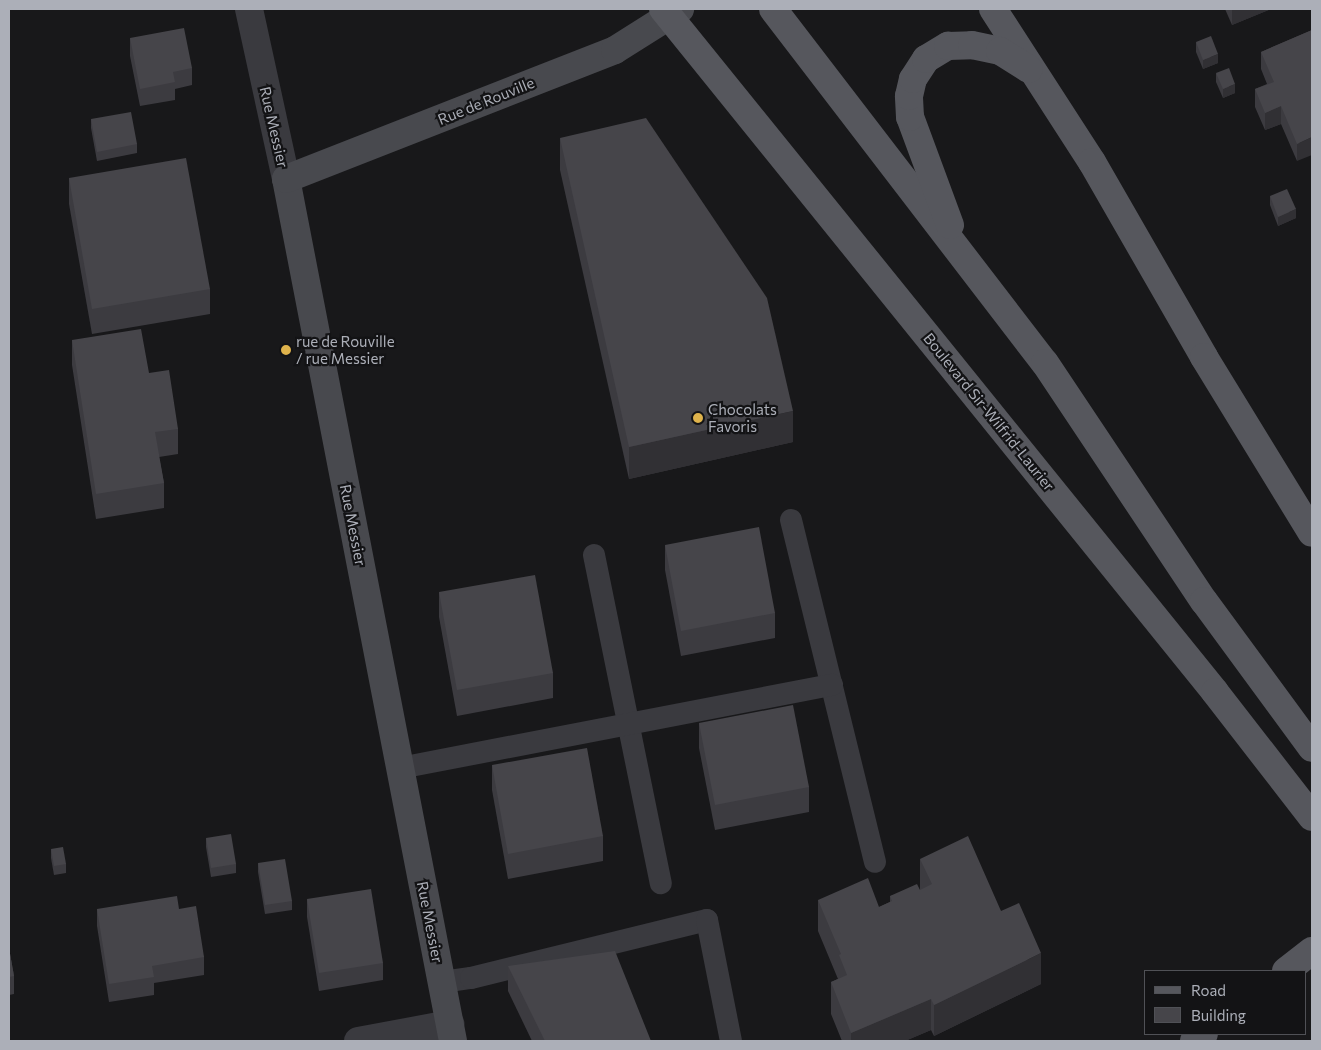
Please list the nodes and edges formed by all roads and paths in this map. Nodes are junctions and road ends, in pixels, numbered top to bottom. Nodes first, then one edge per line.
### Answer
1 (249, 9) edge
2 (773, 9) edge
3 (993, 9) edge
4 (671, 11) edge
5 (1035, 72) junction
6 (286, 179) junction
7 (960, 250) junction
8 (791, 520) dead end
9 (1312, 533) edge
10 (594, 555) dead end
11 (832, 685) junction
12 (628, 725) junction
13 (1312, 748) edge
14 (400, 768) junction
15 (1312, 817) edge
16 (875, 862) dead end
17 (661, 883) dead end
18 (1312, 951) edge
19 (1287, 970) edge
20 (442, 982) junction
21 (452, 1033) edge
22 (358, 1041) edge
23 (731, 1041) edge

1 - 6 street, Rue Messier
2 - 7 main road
3 - 5 main road
4 - 6 street, Rue de Rouville
4 - 15 main road, Boulevard Sir-Wilfrid-Laurier
5 - 7 main road
5 - 9 main road
6 - 14 street, Rue Messier
7 - 13 main road
8 - 11 lane
10 - 12 lane
11 - 12 lane
11 - 16 lane
12 - 14 lane
12 - 17 lane
14 - 20 street, Rue Messier
18 - 19 main road
20 - 21 street, Rue Messier
20 - 23 lane
21 - 22 street

